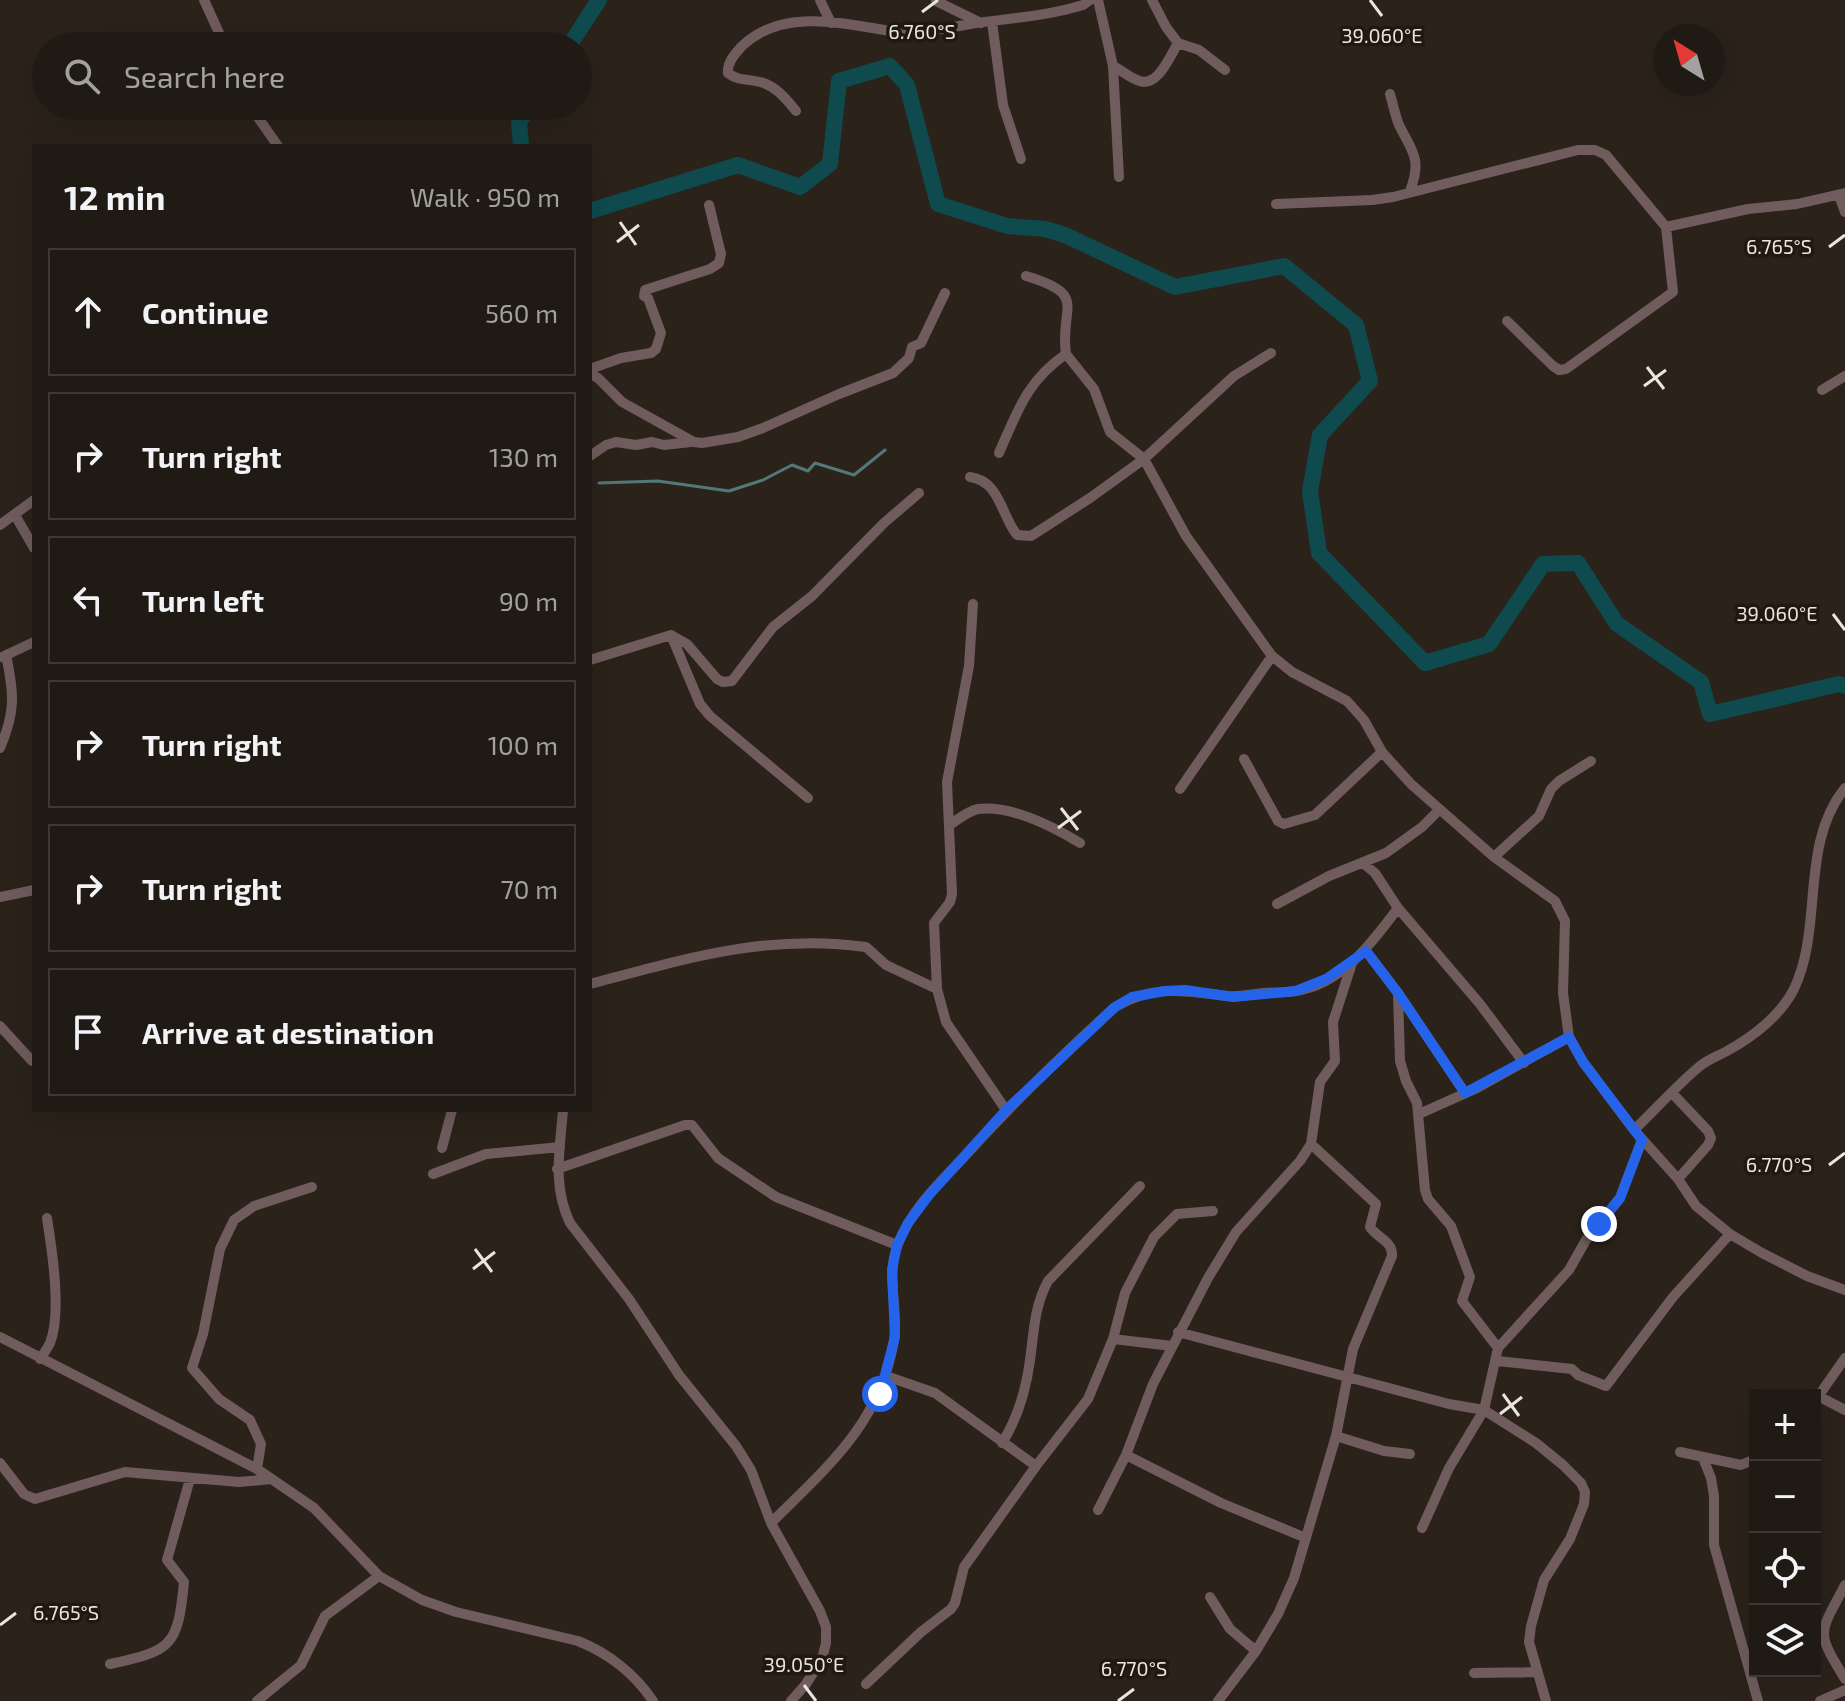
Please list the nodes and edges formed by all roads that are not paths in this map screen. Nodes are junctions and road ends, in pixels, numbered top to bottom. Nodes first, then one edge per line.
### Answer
1 (204, 0) edge
2 (820, 0) edge
3 (1090, 0) edge
4 (1098, 0) edge
5 (1152, 0) edge
6 (936, 1) edge
7 (986, 22) junction
8 (831, 23) junction
9 (219, 32) edge
10 (1178, 43) junction
11 (1113, 66) junction
12 (1225, 70) dead end
13 (1390, 94) dead end
14 (796, 111) dead end
15 (260, 120) edge
16 (277, 144) edge
17 (1021, 159) dead end
18 (1119, 177) dead end
19 (1410, 191) junction
20 (1842, 194) edge
21 (1276, 204) dead end
22 (709, 205) dead end
23 (1845, 212) edge
24 (1666, 227) junction
25 (1026, 276) dead end
26 (945, 293) dead end
27 (1507, 321) dead end
28 (1271, 353) dead end
29 (1066, 354) junction
30 (592, 370) edge
31 (592, 373) edge
32 (1845, 376) edge
33 (1822, 390) dead end
34 (694, 442) junction
35 (999, 453) dead end
36 (592, 455) edge
37 (1144, 459) junction
38 (970, 477) dead end
39 (919, 493) dead end
40 (32, 502) edge
41 (15, 515) junction
42 (0, 525) edge
43 (32, 545) edge
44 (973, 604) dead end
45 (671, 635) junction
46 (32, 643) edge
47 (3, 656) edge
48 (1272, 656) junction
49 (592, 659) edge
50 (0, 748) edge
51 (1382, 752) junction
52 (1244, 759) dead end
53 (1591, 761) dead end
54 (1845, 788) edge
55 (1180, 789) dead end
56 (808, 798) dead end
57 (1439, 810) junction
58 (950, 825) junction
59 (1080, 843) dead end
60 (1494, 857) junction
61 (1363, 863) junction
62 (32, 890) edge
63 (0, 897) edge
64 (1277, 904) dead end
65 (1398, 908) junction
66 (1366, 951) junction
67 (1352, 963) junction
68 (592, 983) edge
69 (937, 989) junction
70 (1398, 993) junction
71 (0, 1026) edge
72 (1569, 1037) junction
73 (32, 1061) dead end
74 (1524, 1063) junction
75 (1465, 1093) junction
76 (1673, 1094) junction
77 (1006, 1110) junction
78 (451, 1112) edge
79 (563, 1112) edge
80 (1419, 1114) junction
81 (1634, 1130) junction
82 (1642, 1140) junction
83 (1311, 1144) junction
84 (560, 1147) junction
85 (442, 1148) dead end
86 (557, 1169) junction
87 (433, 1174) dead end
88 (1678, 1179) junction
89 (1140, 1186) dead end
90 (312, 1187) dead end
91 (1213, 1211) dead end
92 (47, 1218) dead end
93 (1730, 1234) junction
94 (897, 1245) junction
95 (1845, 1290) edge
96 (1178, 1332) junction
97 (0, 1337) edge
98 (1113, 1339) junction
99 (1172, 1346) junction
100 (1498, 1348) junction
101 (1845, 1358) edge
102 (40, 1359) junction
103 (1497, 1361) junction
104 (1347, 1375) junction
105 (886, 1376) junction
106 (1821, 1392) edge
107 (1821, 1400) edge
108 (1484, 1410) junction
109 (1845, 1410) edge
110 (1336, 1436) junction
111 (1002, 1443) junction
112 (1680, 1452) dead end
113 (1410, 1454) dead end
114 (1126, 1455) junction
115 (1703, 1458) junction
116 (1750, 1461) edge
117 (0, 1463) edge
118 (1036, 1466) junction
119 (257, 1469) junction
120 (190, 1479) junction
121 (272, 1479) junction
122 (1098, 1510) dead end
123 (771, 1523) junction
124 (1422, 1528) dead end
125 (1306, 1538) junction
126 (379, 1576) junction
127 (1845, 1585) edge
128 (1210, 1597) dead end
129 (1256, 1651) junction
130 (110, 1664) dead end
131 (1537, 1672) junction
132 (1474, 1673) dead end
133 (1845, 1679) edge
134 (866, 1684) dead end
135 (1845, 1690) edge
136 (257, 1701) edge
137 (653, 1701) edge
138 (791, 1701) edge
139 (1218, 1701) edge
140 (1546, 1701) edge
141 (1758, 1701) edge
142 (1820, 1701) edge

1 - 9 street
2 - 8 street
3 - 7 street
4 - 11 street
5 - 10 street
6 - 7 street
7 - 8 street
7 - 17 street
8 - 14 street
10 - 11 street
10 - 12 street
11 - 18 street
13 - 19 street
15 - 16 street
19 - 21 street
19 - 24 street
20 - 23 street
20 - 24 street
22 - 30 street
24 - 27 street
25 - 29 street
26 - 34 street
28 - 37 street
29 - 35 street
29 - 37 street
31 - 34 street
32 - 33 street
34 - 36 street
37 - 38 street
37 - 48 street
39 - 45 street
40 - 41 street
41 - 42 street
41 - 43 street
44 - 58 street
45 - 49 street
45 - 56 street
46 - 47 street
47 - 50 street
48 - 51 street
48 - 55 street
51 - 52 street
51 - 57 street
53 - 60 street
54 - 76 street
57 - 60 street
57 - 61 street
58 - 59 street
58 - 69 street
60 - 72 street
61 - 64 street
61 - 65 street
62 - 63 street
65 - 66 street
65 - 74 street
66 - 67 street
66 - 70 street
67 - 77 street
67 - 83 street
68 - 69 street
69 - 77 street
70 - 75 street
70 - 80 street
71 - 73 street
72 - 74 street
72 - 81 street
74 - 75 street
75 - 80 street
76 - 81 street
76 - 88 street
77 - 94 street
78 - 85 street
79 - 84 street
80 - 100 street
81 - 82 street
82 - 88 street
82 - 100 street
83 - 96 street
83 - 104 street
84 - 86 street
84 - 87 street
86 - 94 street
86 - 123 street
88 - 93 street
89 - 111 street
90 - 119 street
91 - 98 street
92 - 102 street
93 - 95 street
93 - 103 street
94 - 105 street
96 - 99 street
96 - 104 street
97 - 102 street
98 - 99 street
98 - 118 street
99 - 114 street
100 - 103 street
101 - 106 street
102 - 119 street
103 - 108 street
104 - 108 street
104 - 110 street
105 - 111 street
105 - 123 street
107 - 109 street
108 - 124 street
108 - 131 street
110 - 113 street
110 - 125 street
111 - 118 street
112 - 115 street
114 - 122 street
114 - 125 street
115 - 116 street
115 - 141 street
117 - 120 street
118 - 134 street
119 - 121 street
120 - 121 street
120 - 130 street
121 - 126 street
123 - 138 street
125 - 129 street
126 - 136 street
126 - 137 street
127 - 133 street
128 - 129 street
129 - 139 street
131 - 132 street
131 - 140 street
135 - 142 street

